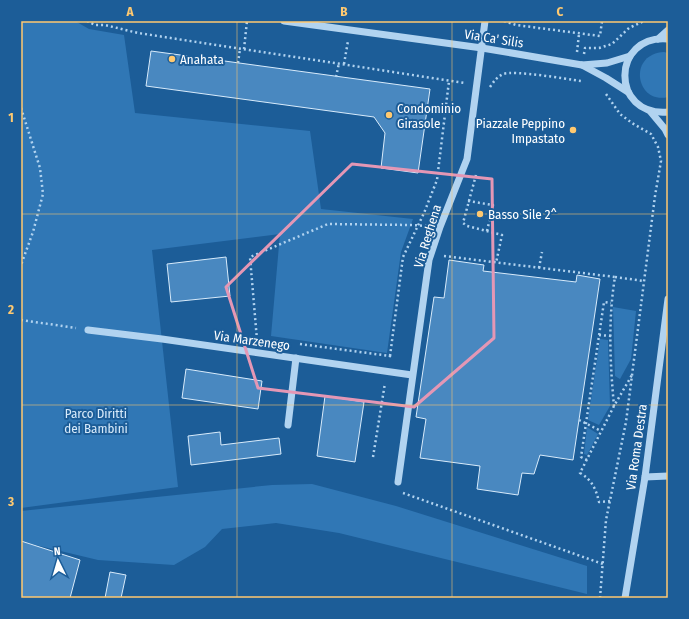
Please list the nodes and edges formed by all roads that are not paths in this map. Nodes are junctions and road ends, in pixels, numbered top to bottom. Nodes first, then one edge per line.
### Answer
1 (284, 21) edge
2 (485, 21) edge
3 (668, 30) edge
4 (658, 39) junction
5 (668, 40) edge
6 (482, 48) junction
7 (630, 56) junction
8 (582, 65) junction
9 (628, 92) junction
10 (650, 111) junction
11 (668, 112) edge
12 (668, 135) edge
13 (668, 299) edge
14 (88, 330) dead end
15 (296, 358) junction
16 (412, 375) junction
17 (288, 425) dead end
18 (668, 476) edge
19 (645, 477) junction
20 (398, 482) road end
21 (626, 598) edge

1 - 6 street, Via Ca' Silis
2 - 6 street, Via Reghena
3 - 4 street
4 - 5 street
4 - 7 street
6 - 8 street, Via Ca' Silis
6 - 16 street, Via Reghena
7 - 8 street, Via Ca' Silis
7 - 9 street
8 - 9 street, Via Ca' Silis
9 - 10 street
10 - 11 street
10 - 12 street
13 - 19 street, Via Roma Destra
14 - 15 street, Via Marzenego
15 - 16 street, Via Marzenego
15 - 17 street
16 - 20 street, Via Reghena
18 - 19 street
19 - 21 street, Via Roma Destra

